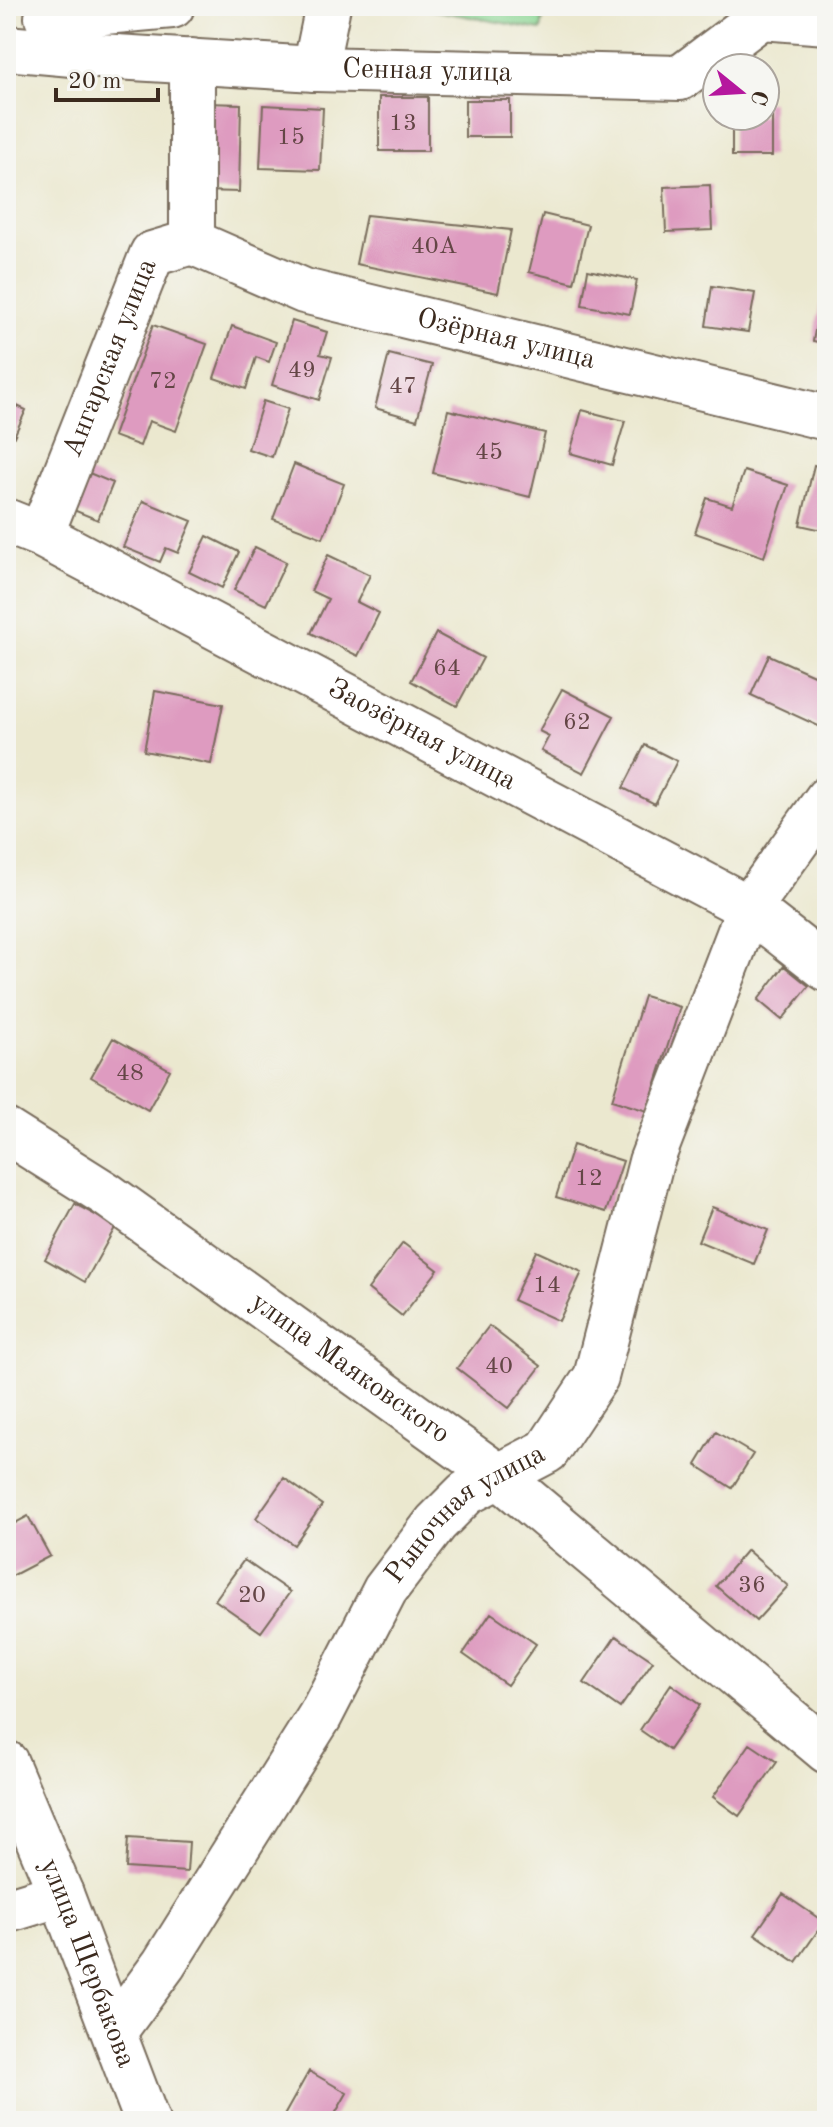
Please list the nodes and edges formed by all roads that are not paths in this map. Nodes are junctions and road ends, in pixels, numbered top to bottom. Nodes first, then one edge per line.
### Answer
1 (172, 6) edge
2 (328, 6) edge
3 (748, 12) edge
4 (827, 22) edge
5 (37, 31) edge
6 (192, 61) junction
7 (315, 69) junction
8 (192, 242) junction
9 (827, 418) edge
10 (24, 528) edge
11 (827, 799) edge
12 (749, 908) junction
13 (827, 969) edge
14 (6, 1131) edge
15 (500, 1477) junction
16 (827, 1751) edge
17 (6, 1763) edge
18 (61, 1894) junction
19 (6, 1911) edge
20 (114, 2032) junction
21 (147, 2121) edge

1 - 5 street
2 - 7 street
3 - 4 street, Сенная улица
3 - 7 street, Сенная улица
5 - 6 street, Сенная улица
6 - 7 street, Сенная улица
6 - 8 street, Ангарская улица
8 - 9 street, Озёрная улица
8 - 10 street, Ангарская улица
10 - 12 street, Заозёрная улица
11 - 12 street, Рыночная улица
12 - 13 street, Заозёрная улица
12 - 15 street, Рыночная улица
14 - 15 street, улица Маяковского
15 - 16 street, улица Маяковского
15 - 20 street, Рыночная улица
17 - 18 street, улица Щербакова
18 - 19 street
18 - 20 street, улица Щербакова
20 - 21 street, улица Щербакова

